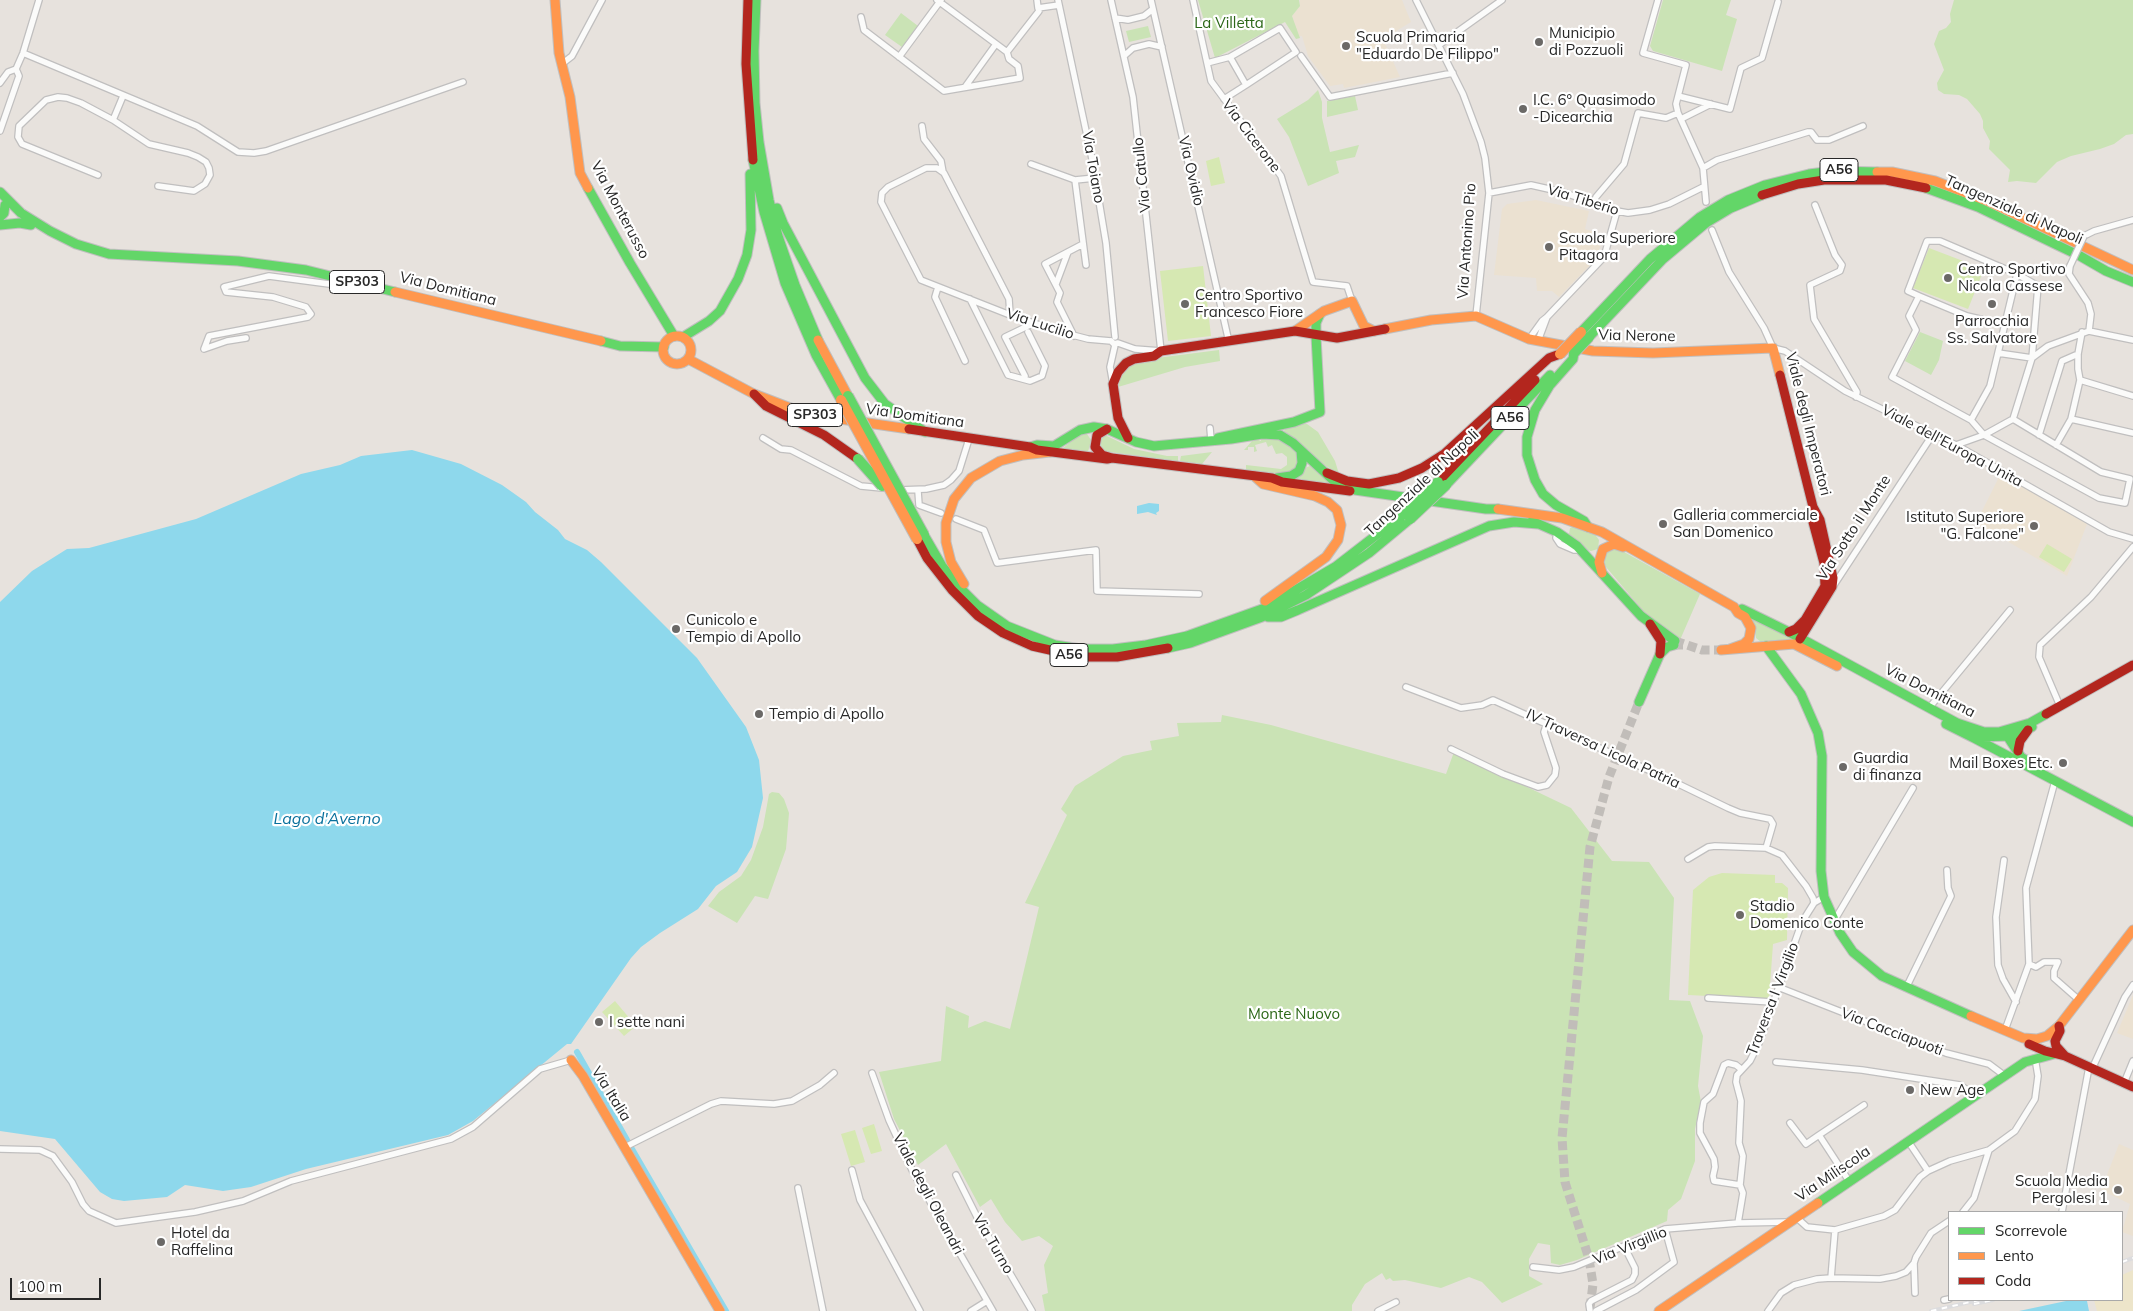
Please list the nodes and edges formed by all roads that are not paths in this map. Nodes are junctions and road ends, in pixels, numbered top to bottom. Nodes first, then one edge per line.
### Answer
1 (38, 0) edge
2 (555, 0) edge
3 (602, 0) edge
4 (748, 0) edge
5 (756, 0) edge
6 (1037, 0) edge
7 (1111, 0) edge
8 (1151, 0) edge
9 (1193, 0) edge
10 (1416, 0) edge
11 (1502, 0) edge
12 (1658, 0) edge
13 (939, 1) edge
14 (1058, 2) edge
15 (1778, 2) dead end
16 (1038, 8) junction
17 (1153, 9) junction
18 (861, 17) dead end
19 (1115, 18) junction
20 (996, 44) junction
21 (1439, 45) junction
22 (1162, 47) junction
23 (1007, 52) junction
24 (23, 53) junction
25 (1124, 56) junction
26 (1230, 56) junction
27 (1301, 56) dead end
28 (900, 58) junction
29 (563, 63) junction
30 (1207, 63) junction
31 (16, 69) junction
32 (1453, 73) junction
33 (0, 82) edge
34 (463, 82) dead end
35 (1246, 85) junction
36 (965, 88) junction
37 (123, 96) junction
38 (1678, 96) junction
39 (1224, 100) junction
40 (1711, 104) junction
41 (1680, 116) junction
42 (113, 120) junction
43 (922, 126) dead end
44 (1863, 126) dead end
45 (0, 132) edge
46 (753, 160) junction
47 (1031, 164) dead end
48 (1703, 168) junction
49 (944, 173) junction
50 (98, 175) dead end
51 (1095, 178) junction
52 (1075, 180) junction
53 (158, 186) dead end
54 (1703, 187) junction
55 (0, 192) edge
56 (1488, 193) junction
57 (769, 200) junction
58 (3, 201) edge
59 (1706, 202) dead end
60 (1594, 203) junction
61 (1815, 205) dead end
62 (18, 212) junction
63 (1617, 212) junction
64 (2133, 220) edge
65 (3, 222) edge
66 (31, 225) junction
67 (1712, 230) dead end
68 (50, 231) junction
69 (1083, 244) junction
70 (1068, 252) junction
71 (1086, 265) dead end
72 (2133, 270) edge
73 (2017, 274) junction
74 (357, 282) junction
75 (2133, 282) edge
76 (1056, 284) junction
77 (938, 287) junction
78 (1919, 296) junction
79 (970, 300) junction
80 (1352, 301) junction
81 (1320, 314) junction
82 (1010, 315) junction
83 (1476, 316) junction
84 (1361, 322) junction
85 (1034, 323) junction
86 (2005, 325) junction
87 (1296, 331) junction
88 (1028, 332) dead end
89 (1375, 332) junction
90 (2085, 332) junction
91 (1585, 334) junction
92 (678, 336) junction
93 (1074, 336) junction
94 (1316, 336) junction
95 (1360, 336) junction
96 (246, 338) dead end
97 (1328, 338) junction
98 (1534, 340) junction
99 (2133, 340) edge
100 (1115, 341) junction
101 (1229, 342) junction
102 (664, 347) junction
103 (1773, 348) junction
104 (1160, 351) junction
105 (1574, 353) junction
106 (1998, 353) junction
107 (1560, 354) junction
108 (2078, 354) junction
109 (2032, 358) junction
110 (688, 360) junction
111 (965, 360) dead end
112 (1025, 376) dead end
113 (2080, 380) junction
114 (1114, 384) junction
115 (754, 394) junction
116 (2133, 396) edge
117 (1856, 397) junction
118 (844, 398) junction
119 (2013, 419) junction
120 (2071, 419) junction
121 (1971, 420) junction
122 (1210, 428) dead end
123 (1107, 429) junction
124 (925, 432) junction
125 (2133, 433) edge
126 (1933, 434) junction
127 (1984, 435) junction
128 (2039, 435) junction
129 (763, 438) dead end
130 (1128, 438) junction
131 (969, 439) junction
132 (1211, 440) junction
133 (1956, 445) junction
134 (2056, 445) junction
135 (1030, 448) junction
136 (1301, 451) junction
137 (1050, 452) junction
138 (1112, 458) junction
139 (881, 465) junction
140 (1327, 473) junction
141 (1254, 476) junction
142 (1272, 478) junction
143 (1442, 483) junction
144 (1355, 490) junction
145 (918, 491) junction
146 (897, 502) junction
147 (1813, 507) junction
148 (1486, 509) junction
149 (941, 513) dead end
150 (956, 519) dead end
151 (1538, 524) junction
152 (1583, 525) junction
153 (920, 537) junction
154 (1560, 538) junction
155 (2133, 539) edge
156 (2133, 547) edge
157 (1628, 548) junction
158 (1824, 563) junction
159 (1602, 572) junction
160 (1838, 572) junction
161 (1829, 587) junction
162 (1199, 594) dead end
163 (968, 597) junction
164 (1734, 607) junction
165 (2010, 610) dead end
166 (1258, 615) junction
167 (1650, 624) junction
168 (1788, 632) junction
169 (1800, 639) junction
170 (1766, 646) junction
171 (1660, 654) junction
172 (2133, 665) edge
173 (1406, 687) dead end
174 (1639, 702) tunnel mouth
175 (2060, 706) junction
176 (1929, 708) junction
177 (2048, 714) junction
178 (1547, 723) junction
179 (2028, 730) junction
180 (2006, 736) junction
181 (1972, 737) junction
182 (1983, 743) junction
183 (1452, 749) dead end
184 (2018, 751) junction
185 (2055, 781) junction
186 (1913, 788) dead end
187 (2133, 816) edge
188 (2133, 822) edge
189 (1766, 848) junction
190 (1688, 859) dead end
191 (2004, 860) dead end
192 (1947, 870) dead end
193 (1824, 896) junction
194 (1814, 903) junction
195 (1834, 921) junction
196 (2133, 930) edge
197 (2029, 964) junction
198 (2133, 985) edge
199 (1778, 987) junction
200 (1906, 988) junction
201 (1708, 998) dead end
202 (2079, 1000) junction
203 (1772, 1002) junction
204 (2016, 1002) junction
205 (2005, 1030) junction
206 (2058, 1031) junction
207 (2026, 1041) junction
208 (2048, 1055) junction
209 (570, 1060) joint
210 (2133, 1061) edge
211 (1776, 1062) dead end
212 (2025, 1062) junction
213 (2090, 1068) junction
214 (1741, 1070) junction
215 (834, 1073) dead end
216 (872, 1073) dead end
217 (2005, 1076) junction
218 (2128, 1085) edge
219 (1976, 1096) junction
220 (1864, 1105) dead end
221 (1790, 1123) dead end
222 (1819, 1135) junction
223 (1908, 1141) junction
224 (625, 1147) junction
225 (0, 1149) edge
226 (1989, 1150) junction
227 (852, 1170) dead end
228 (1928, 1171) junction
229 (956, 1175) dead end
230 (1849, 1180) junction
231 (1740, 1185) junction
232 (798, 1188) dead end
233 (1964, 1211) edge
234 (2062, 1211) edge
235 (1792, 1219) junction
236 (1948, 1222) edge
237 (1738, 1223) junction
238 (1665, 1229) junction
239 (1835, 1230) junction
240 (1624, 1246) junction
241 (1914, 1263) junction
242 (1533, 1267) dead end
243 (1831, 1278) junction
244 (1915, 1293) dead end
245 (987, 1300) junction
246 (1396, 1302) dead end
247 (720, 1311) edge
248 (823, 1311) edge
249 (920, 1311) edge
250 (970, 1311) edge
251 (993, 1311) edge
252 (1032, 1311) edge
253 (1378, 1311) edge
254 (1590, 1311) edge
255 (1596, 1311) edge
256 (1659, 1311) edge
257 (1768, 1311) edge

1 - 24 street
2 - 29 main road, Via Monterusso
3 - 29 street
4 - 46 main road
5 - 57 main road
6 - 16 street
7 - 19 street, Via Catullo
8 - 17 street, Via Ovidio
9 - 30 street, Via Cicerone
10 - 21 street, Via Antonino Pio
11 - 21 street
12 - 38 street
13 - 20 street
13 - 28 street
14 - 16 street
14 - 51 street, Via Toiano
15 - 40 street
16 - 23 street
17 - 19 street
17 - 22 street, Via Ovidio
18 - 28 street
19 - 25 street, Via Catullo
20 - 23 street
20 - 36 street
21 - 32 street, Via Antonino Pio
22 - 25 street
22 - 101 street, Via Ovidio
23 - 36 street
24 - 31 street
24 - 37 street
25 - 104 street, Via Catullo
26 - 30 street
26 - 35 street
26 - 35 street
27 - 32 street
28 - 36 street
29 - 92 main road, Via Monterusso
30 - 39 street, Via Cicerone
31 - 33 street
31 - 45 street
32 - 56 street, Via Antonino Pio
34 - 37 street
35 - 39 street
37 - 42 street
38 - 40 street
38 - 41 street
39 - 80 street, Via Cicerone
40 - 41 street
41 - 48 street
41 - 60 street
42 - 50 street
42 - 53 street
43 - 49 street
44 - 48 street
46 - 92 main road
46 - 118 main road
47 - 52 street
48 - 54 street
49 - 77 street, Via Lucilio
49 - 82 street
51 - 52 street
51 - 100 street, Via Toiano
52 - 69 street
54 - 59 street
54 - 63 street, Via Tiberio
55 - 62 main road, Via Domitiana
56 - 60 street, Via Tiberio
56 - 83 street, Via Antonino Pio
57 - 118 main road
57 - 124 main road
58 - 62 main road, Via Domitiana
58 - 65 main road
60 - 63 street, Via Tiberio
61 - 117 street
62 - 65 main road
62 - 66 main road, Via Domitiana
62 - 68 main road, Via Domitiana / SP303
63 - 98 street
64 - 90 street, bridge
65 - 66 main road
66 - 68 main road, Via Domitiana
67 - 103 street
68 - 74 main road, Via Domitiana / SP303
69 - 70 street
69 - 71 street
70 - 76 street
70 - 76 street
72 - 91 main road, Tangenziale di Napoli / A56
73 - 78 street
73 - 86 street
73 - 109 street
74 - 96 street
74 - 102 main road, Via Domitiana / SP303
75 - 91 main road, Tangenziale di Napoli / A56
76 - 93 street
77 - 79 street, Via Lucilio
77 - 111 street
78 - 86 street
78 - 121 street
79 - 82 street, Via Lucilio
79 - 88 street, Via Lucilio
80 - 81 main road, Via Antonino Pio
80 - 84 main road
81 - 87 main road, Via Antonino Pio
81 - 94 main road
81 - 97 main road
82 - 85 street, Via Lucilio
83 - 89 main road, Via Antonino Pio
83 - 98 main road, Via Nerone
84 - 89 main road
84 - 95 main road
85 - 93 street, Via Lucilio
85 - 112 street
86 - 106 street
87 - 94 main road, Via Antonino Pio
87 - 101 main road, Via Antonino Pio
89 - 95 main road, Via Antonino Pio
90 - 99 street
90 - 108 street
90 - 109 street
91 - 105 main road, Tangenziale di Napoli / A56, bridge
91 - 107 main road, Tangenziale di Napoli / A56, bridge
92 - 102 main road
92 - 110 main road
93 - 100 street, Via Lucilio
94 - 97 main road, Via Antonino Pio
94 - 132 main road
95 - 97 main road, Via Antonino Pio
98 - 103 main road, Via Nerone
100 - 104 street, Via Antonino Pio
100 - 114 street, Via Toiano
101 - 104 main road, Via Antonino Pio
102 - 110 main road
103 - 117 street, Viale dell'Europa Unita
103 - 147 main road, Viale degli Imperatori
104 - 114 main road, Via Antonino Pio
105 - 143 main road, Tangenziale di Napoli / A56
105 - 152 main road
106 - 109 street
106 - 121 street
107 - 140 main road
107 - 143 main road, Tangenziale di Napoli / A56
108 - 113 street
108 - 128 street
109 - 119 street
110 - 115 main road, Via Domitiana / SP303
113 - 116 street
113 - 120 street
114 - 130 main road
115 - 124 main road, Via Domitiana / SP303
115 - 146 main road, bridge
117 - 126 street, Viale dell'Europa Unita
118 - 139 main road, bridge
119 - 127 street
119 - 128 street
120 - 125 street
120 - 134 street
121 - 127 street
122 - 132 street
123 - 130 main road
123 - 135 main road
123 - 138 main road
124 - 131 main road, Via Domitiana / SP303
126 - 133 street, Viale dell'Europa Unita
126 - 160 street, Via Sotto il Monte
127 - 133 street
127 - 134 street
128 - 134 street
129 - 145 street
130 - 132 main road
131 - 135 main road, Via Domitiana / SP303
131 - 145 street
132 - 136 main road
133 - 155 street, Viale dell'Europa Unita
135 - 137 main road
136 - 140 main road
136 - 142 main road
137 - 138 main road
137 - 163 main road
138 - 141 main road
139 - 146 main road, Tangenziale di Napoli / A56, bridge
139 - 153 main road, Tangenziale di Napoli / A56, bridge
140 - 144 main road
141 - 142 main road
141 - 166 main road
142 - 144 main road
143 - 166 main road, Tangenziale di Napoli / A56, bridge
144 - 148 main road
145 - 149 street
146 - 153 main road, Tangenziale di Napoli / A56, bridge
147 - 158 main road, Viale degli Imperatori
147 - 160 main road, Viale degli Imperatori
148 - 151 main road
148 - 152 main road
150 - 162 street
151 - 154 main road
151 - 166 main road
152 - 154 main road
152 - 157 main road, Via Domitiana
153 - 163 main road, Tangenziale di Napoli / A56
153 - 166 main road, Tangenziale di Napoli / A56
154 - 159 main road
156 - 175 street
157 - 159 main road
157 - 164 main road, Via Domitiana
158 - 160 street
158 - 161 main road, Viale degli Imperatori
159 - 167 main road
160 - 161 main road, Viale degli Imperatori
161 - 168 main road, Via Sotto il Monte
161 - 169 main road, Via Sotto il Monte
163 - 166 main road, Tangenziale di Napoli / A56
164 - 168 main road, Via Domitiana
164 - 170 main road, Via Domitiana
165 - 176 street
167 - 171 main road
167 - 171 main road
168 - 169 main road, Via Domitiana
169 - 176 main road, Via Domitiana
170 - 181 main road, Via Domitiana
170 - 193 main road
171 - 174 main road
172 - 175 main road
173 - 178 street, IV Traversa Licola Patria
175 - 177 main road
176 - 180 main road, Via Domitiana
177 - 179 main road
177 - 180 main road
178 - 183 street
178 - 189 street, IV Traversa Licola Patria
179 - 180 main road
179 - 184 main road
180 - 181 main road
180 - 182 main road
180 - 184 main road
181 - 182 main road, Via Domitiana
182 - 185 main road, Via Domitiana
184 - 187 main road
185 - 188 main road, Via Domitiana
185 - 197 street
186 - 195 street
189 - 190 street
189 - 194 street
191 - 204 street
192 - 200 street
193 - 194 street, Traversa I Virgilio
193 - 195 main road
194 - 199 street, Traversa I Virgilio
195 - 200 main road
196 - 202 main road
197 - 202 street
197 - 204 street
198 - 213 street
199 - 203 street, Traversa I Virgilio
199 - 217 street, Via Cacciapuoti
200 - 205 main road
201 - 203 street
202 - 206 main road
203 - 214 street, Traversa I Virgilio
204 - 205 street
205 - 207 main road
206 - 207 main road
206 - 208 main road
206 - 208 main road
207 - 208 main road
207 - 212 main road
208 - 212 main road, Via Miliscola
208 - 213 main road
208 - 226 street
209 - 224 main road, Via Italia
209 - 225 street, Via Italia
210 - 218 street
211 - 219 street
212 - 217 main road, Via Miliscola
213 - 218 main road
213 - 234 street
214 - 231 street, Traversa I Virgilio
214 - 231 street
215 - 224 street
216 - 245 street, Viale degli Oleandri
217 - 219 main road, Via Miliscola
219 - 223 main road, Via Miliscola
220 - 222 street
221 - 222 street
222 - 230 street
223 - 228 street
223 - 230 main road, Via Miliscola
224 - 247 main road, Via Italia
226 - 228 street
226 - 233 street
227 - 249 street
228 - 239 street
229 - 252 street, Via Turno
230 - 235 main road, Via Miliscola
231 - 237 street, Traversa I Virgilio
232 - 248 street
235 - 237 street, Via Virgillio
235 - 239 street
235 - 256 main road, Via Miliscola
236 - 241 street
237 - 238 street, Via Virgillio
238 - 240 street, Via Virgillio
238 - 255 street
239 - 243 street
240 - 242 street, Via Virgillio
240 - 254 street
241 - 243 street
241 - 244 street
243 - 257 street
245 - 250 street
245 - 251 street, Viale degli Oleandri
246 - 253 street

